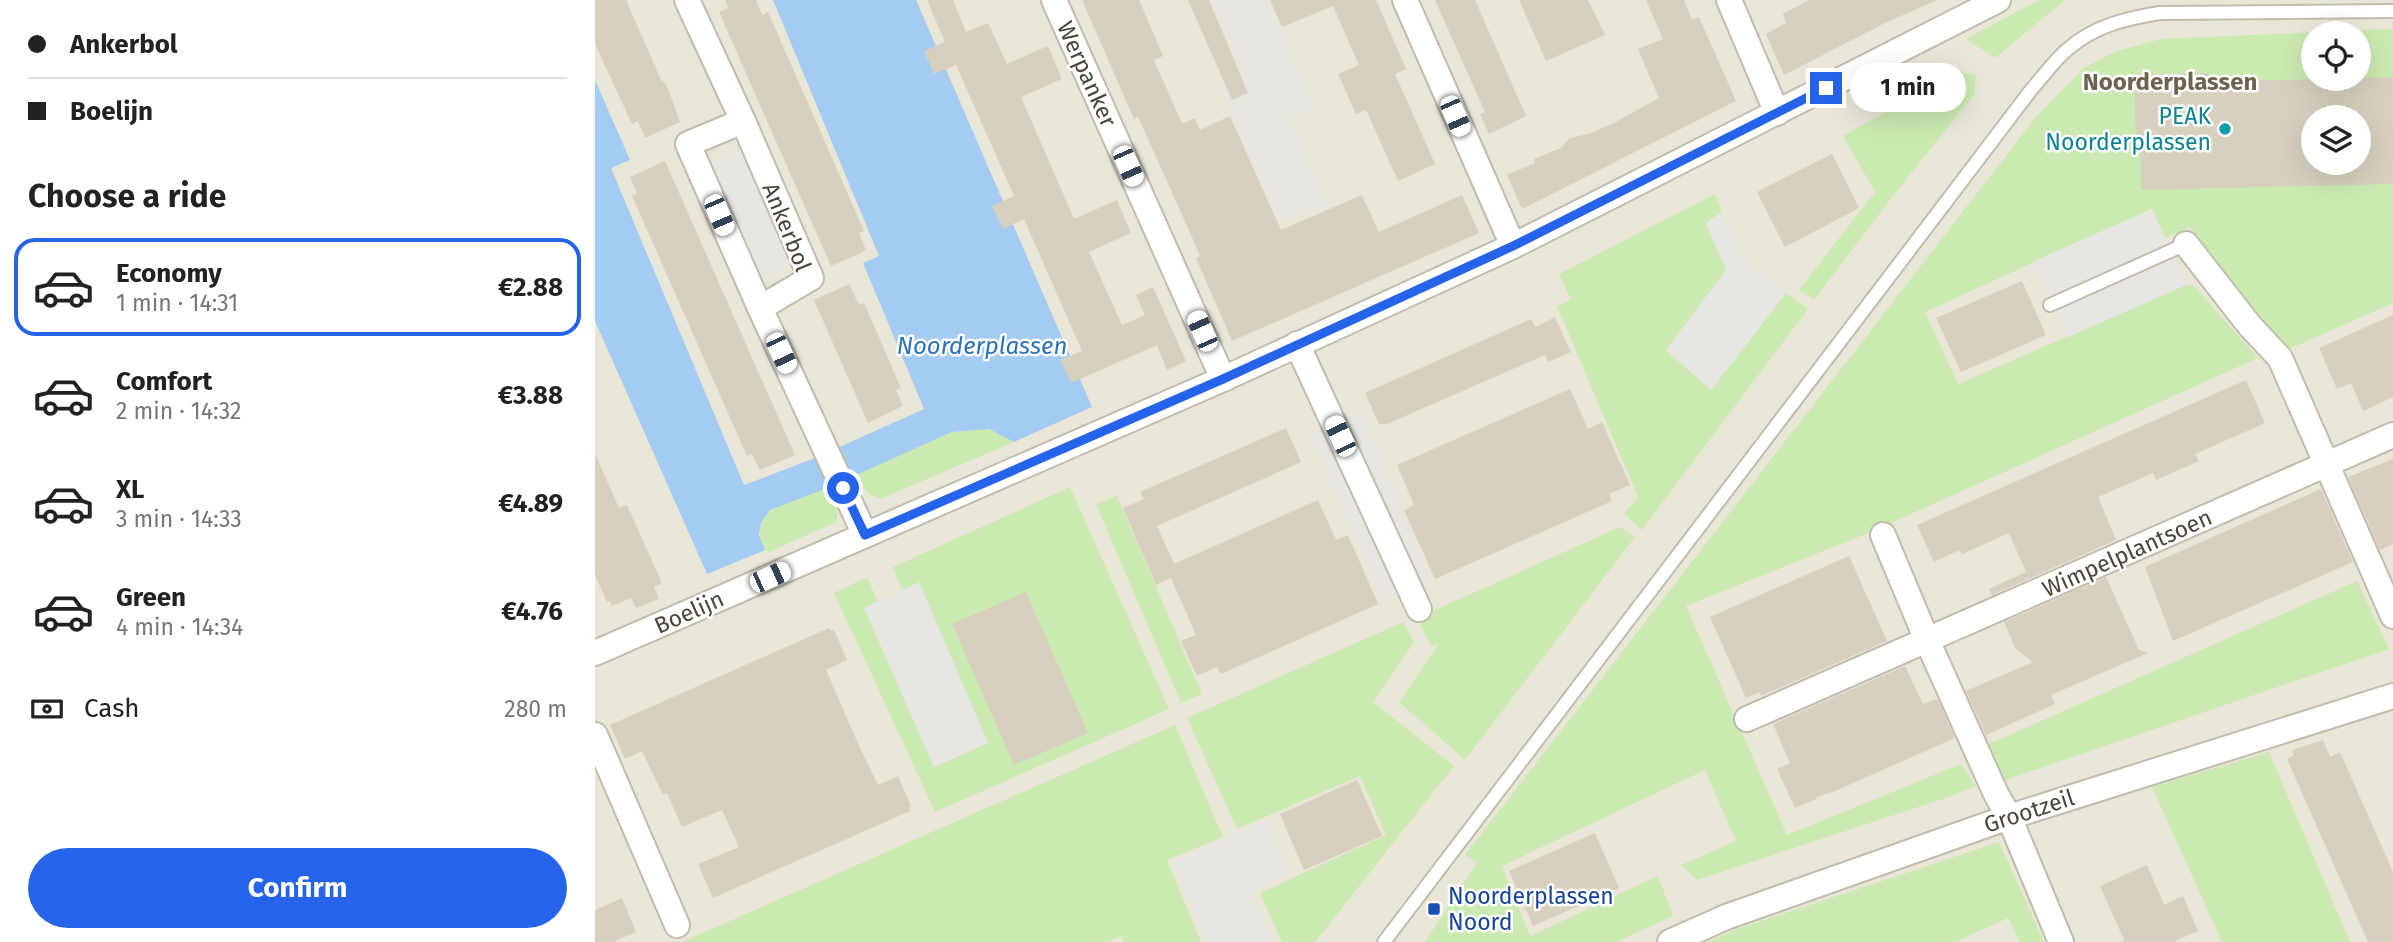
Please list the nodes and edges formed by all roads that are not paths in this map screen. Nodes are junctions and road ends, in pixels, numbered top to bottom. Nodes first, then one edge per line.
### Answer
1 (687, 0) edge
2 (1054, 0) edge
3 (1405, 0) edge
4 (1729, 0) edge
5 (1999, 0) edge
6 (2393, 11) edge
7 (1777, 113) junction
8 (743, 121) junction
9 (2186, 244) joint
10 (1513, 246) junction
11 (2050, 305) dead end
12 (760, 309) junction
13 (1297, 344) junction
14 (1223, 379) junction
15 (2393, 435) edge
16 (2327, 465) junction
17 (865, 535) junction
18 (1883, 535) dead end
19 (1419, 609) dead end
20 (2393, 617) edge
21 (1927, 640) junction
22 (595, 653) edge
23 (2393, 696) edge
24 (1747, 719) dead end
25 (595, 735) edge
26 (2009, 817) junction
27 (677, 925) dead end
28 (1384, 942) edge
29 (1670, 942) edge
30 (2061, 942) edge

1 - 8 street, Ankerbol
2 - 14 street, Werpanker
3 - 10 street
4 - 7 street
5 - 7 street, Boelijn
6 - 28 lane
7 - 10 street, Boelijn
8 - 12 street, Ankerbol
8 - 12 street
9 - 11 lane
9 - 16 street
10 - 13 street, Boelijn
12 - 17 street
13 - 14 street, Boelijn
13 - 19 street
14 - 17 street, Boelijn
15 - 16 street, Wimpelplantsoen
16 - 20 street
16 - 21 street, Wimpelplantsoen
17 - 22 street, Boelijn
18 - 21 street
21 - 24 street, Wimpelplantsoen
21 - 26 street
23 - 26 street, Grootzeil
25 - 27 street
26 - 29 street, Grootzeil
26 - 30 street

